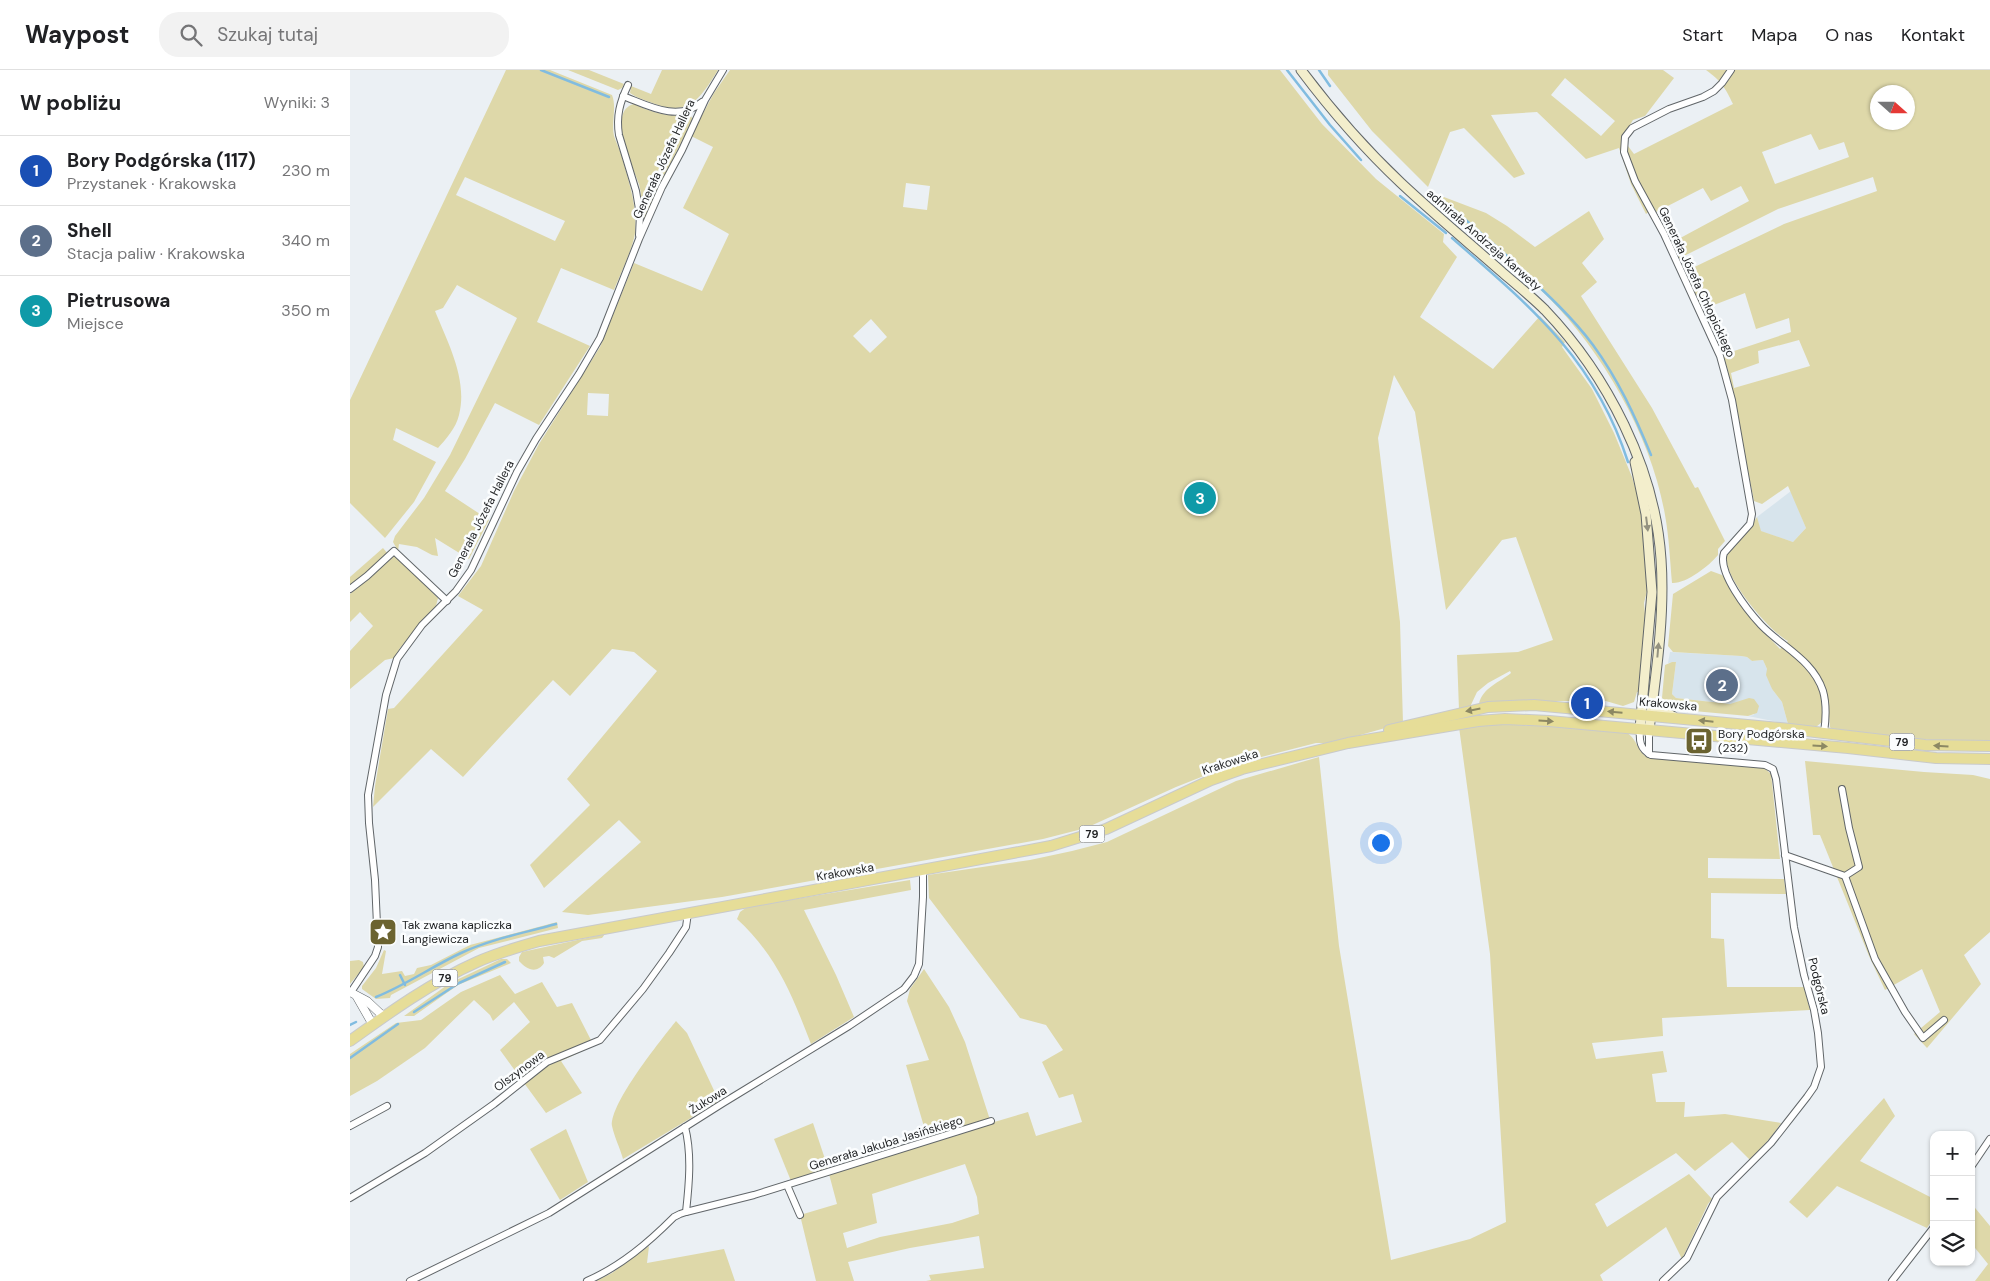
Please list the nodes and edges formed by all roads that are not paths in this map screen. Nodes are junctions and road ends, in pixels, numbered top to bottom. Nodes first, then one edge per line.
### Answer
1 (723, 70) edge
2 (1301, 70) edge
3 (1731, 70) edge
4 (628, 85) dead end
5 (623, 96) junction
6 (705, 100) junction
7 (639, 239) junction
8 (1630, 442) junction
9 (350, 589) edge
10 (447, 601) junction
11 (1653, 698) junction
12 (1646, 715) junction
13 (1674, 718) junction
14 (1644, 730) junction
15 (1824, 733) junction
16 (1348, 743) junction
17 (1990, 746) edge
18 (1990, 759) edge
19 (1842, 789) dead end
20 (1785, 856) junction
21 (923, 870) junction
22 (1845, 876) junction
23 (688, 913) junction
24 (352, 993) edge
25 (384, 1017) junction
26 (1944, 1020) dead end
27 (372, 1025) junction
28 (350, 1040) edge
29 (387, 1106) dead end
30 (991, 1121) dead end
31 (350, 1126) edge
32 (685, 1127) junction
33 (1990, 1138) edge
34 (1975, 1161) edge
35 (787, 1185) junction
36 (350, 1198) edge
37 (686, 1212) junction
38 (800, 1215) dead end
39 (1930, 1232) edge
40 (410, 1281) edge
41 (587, 1281) edge
42 (1663, 1281) edge
43 (1892, 1281) edge

1 - 6 street, Generała Józefa Hallera
2 - 8 main road, admirała Andrzeja Karwety
3 - 15 street, Generała Józefa Chłopickiego
4 - 5 street
5 - 6 street
5 - 7 street
6 - 7 street, Generała Józefa Hallera
7 - 10 street, Generała Józefa Hallera
11 -> 8 main road, admirała Andrzeja Karwety
8 -> 12 main road, admirała Andrzeja Karwety
9 - 10 street
10 - 24 street, Generała Józefa Hallera
11 - 12 main road, admirała Andrzeja Karwety
11 - 13 main road
12 - 13 main road, Krakowska / 79
12 - 14 main road, admirała Andrzeja Karwety
12 -> 16 main road, Krakowska / 79
15 -> 13 main road, Krakowska / 79
16 -> 14 main road, Krakowska / 79
14 -> 18 main road, Krakowska / 79
14 - 20 street, Podgórska
17 -> 15 main road, Krakowska / 79
16 - 21 main road, Krakowska / 79
19 - 22 street
20 - 22 street
20 - 42 street, Podgórska
21 - 23 main road, Krakowska / 79
21 - 32 street, Żukowa
22 - 26 street
23 - 25 main road, Krakowska / 79
23 - 36 street, Olszynowa
24 - 25 street
24 - 27 street
25 - 27 main road, 79
27 - 28 main road, 79
29 - 31 street
30 - 35 street, Generała Jakuba Jasińskiego
32 - 37 street
32 - 40 street, Żukowa
33 - 34 street
35 - 37 street, Generała Jakuba Jasińskiego
35 - 38 street
37 - 41 street, Generała Jakuba Jasińskiego
39 - 43 street

